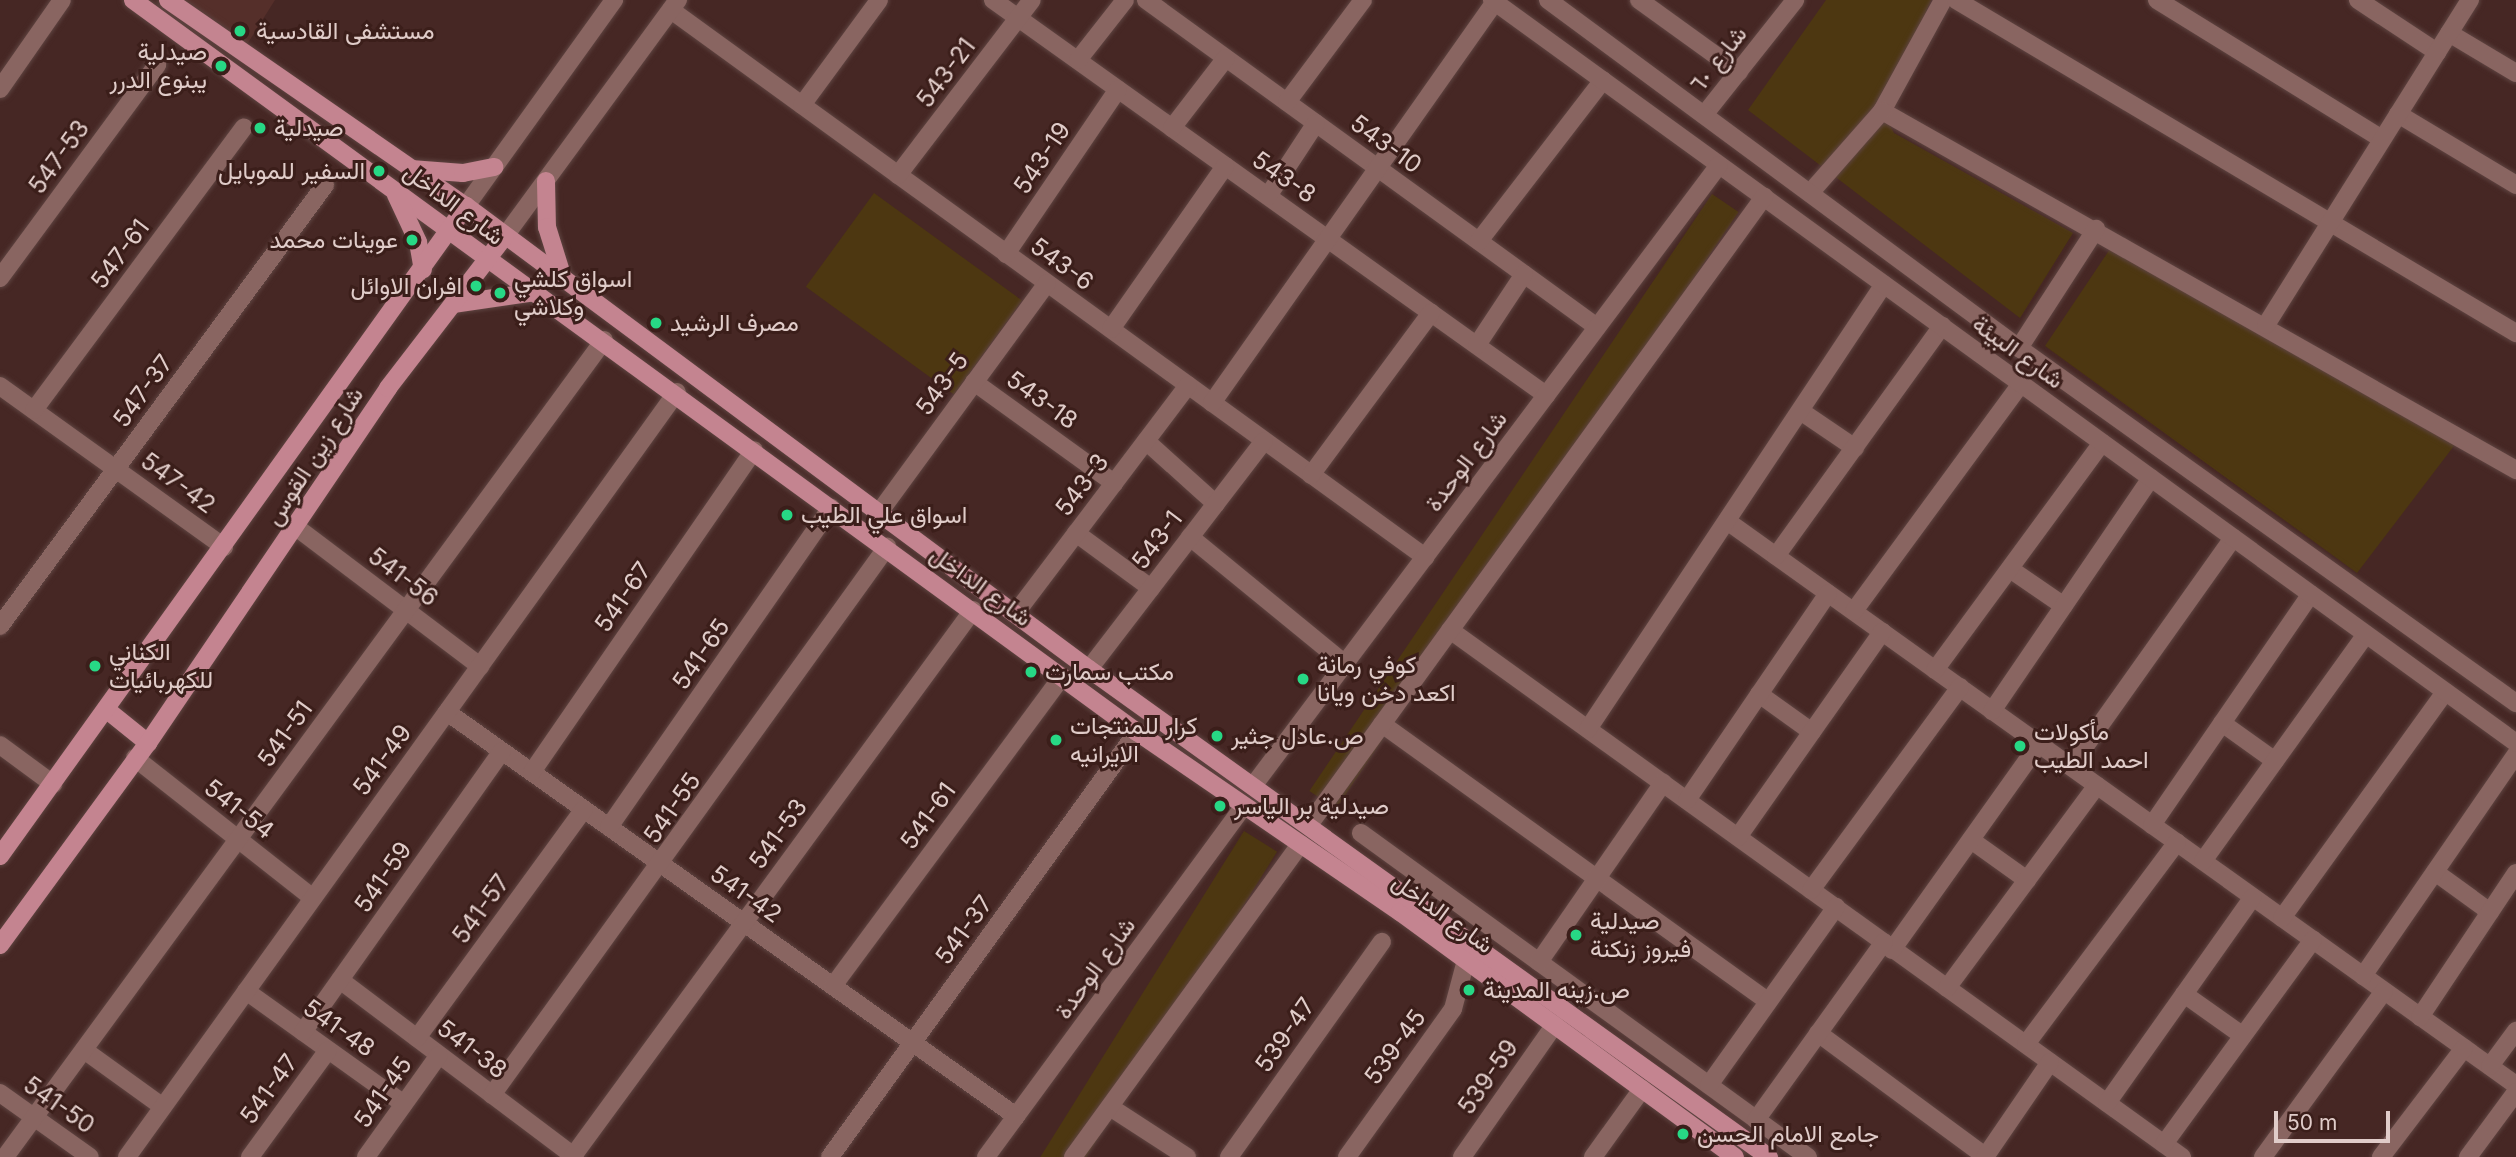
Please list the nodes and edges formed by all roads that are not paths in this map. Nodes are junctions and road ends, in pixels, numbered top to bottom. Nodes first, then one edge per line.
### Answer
1 (62, 0) edge
2 (132, 0) edge
3 (168, 0) edge
4 (614, 0) edge
5 (879, 0) edge
6 (993, 0) edge
7 (1032, 0) edge
8 (1125, 0) edge
9 (1146, 0) edge
10 (1363, 0) edge
11 (1639, 0) edge
12 (1795, 0) edge
13 (1943, 0) edge
14 (1956, 0) edge
15 (2157, 0) edge
16 (2358, 0) edge
17 (2470, 0) edge
18 (1493, 1) edge
19 (668, 3) edge
20 (1554, 5) edge
21 (1170, 7) edge
22 (1018, 18) junction
23 (2449, 33) junction
24 (1542, 36) junction
25 (2437, 52) junction
26 (1226, 58) junction
27 (1077, 60) junction
28 (158, 65) dead end
29 (1739, 72) junction
30 (2516, 73) edge
31 (1603, 80) junction
32 (0, 89) edge
33 (1118, 89) junction
34 (1287, 102) junction
35 (802, 106) junction
36 (1882, 111) junction
37 (2398, 114) junction
38 (1704, 115) junction
39 (1316, 123) junction
40 (244, 127) dead end
41 (1172, 128) junction
42 (2382, 139) junction
43 (1719, 164) junction
44 (1225, 166) junction
45 (494, 167) junction
46 (1376, 167) junction
47 (405, 168) junction
48 (898, 175) junction
49 (546, 181) junction
50 (325, 185) dead end
51 (2516, 185) edge
52 (393, 189) junction
53 (1810, 193) junction
54 (1268, 196) junction
55 (1764, 197) junction
56 (466, 206) junction
57 (2330, 222) junction
58 (2096, 229) junction
59 (449, 233) junction
60 (505, 236) junction
61 (1328, 239) junction
62 (1479, 242) junction
63 (1006, 254) junction
64 (486, 260) junction
65 (423, 270) junction
66 (1524, 274) junction
67 (0, 278) edge
68 (563, 278) junction
69 (1047, 283) junction
70 (1884, 284) junction
71 (535, 292) junction
72 (453, 304) junction
73 (1431, 313) junction
74 (2266, 325) junction
75 (1942, 326) junction
76 (1597, 327) junction
77 (1111, 329) junction
78 (2516, 333) edge
79 (604, 340) junction
80 (1477, 345) junction
81 (2019, 348) junction
82 (974, 382) junction
83 (2021, 384) junction
84 (0, 386) edge
85 (1188, 386) junction
86 (677, 392) junction
87 (1546, 395) junction
88 (1212, 403) junction
89 (34, 410) junction
90 (1802, 412) junction
91 (1146, 441) junction
92 (1264, 441) junction
93 (2102, 443) junction
94 (1855, 448) junction
95 (754, 450) junction
96 (116, 469) junction
97 (2516, 470) edge
98 (1311, 475) junction
99 (2151, 478) junction
100 (1114, 483) junction
101 (1216, 504) junction
102 (831, 507) junction
103 (878, 514) junction
104 (1727, 521) junction
105 (296, 527) junction
106 (1076, 533) junction
107 (1190, 537) junction
108 (2233, 538) junction
109 (225, 547) junction
110 (887, 547) junction
111 (1776, 556) junction
112 (2313, 556) junction
113 (1425, 557) junction
114 (2010, 569) junction
115 (2293, 582) junction
116 (1151, 588) junction
117 (1828, 593) junction
118 (2311, 594) junction
119 (2064, 606) junction
120 (973, 610) junction
121 (406, 611) junction
122 (1854, 611) junction
123 (1015, 614) junction
124 (0, 626) edge
125 (1450, 630) junction
126 (1882, 632) junction
127 (2366, 634) junction
128 (1345, 664) junction
129 (480, 666) junction
130 (1088, 669) junction
131 (1935, 670) junction
132 (1062, 676) junction
133 (1960, 687) junction
134 (2445, 692) junction
135 (1759, 694) junction
136 (2516, 703) edge
137 (107, 710) junction
138 (1992, 710) junction
139 (447, 712) junction
140 (2222, 723) junction
141 (1382, 724) junction
142 (1588, 729) junction
143 (1137, 732) junction
144 (1812, 732) junction
145 (148, 743) junction
146 (2516, 743) edge
147 (0, 745) edge
148 (2039, 745) junction
149 (502, 751) junction
150 (2516, 754) edge
151 (135, 758) junction
152 (2275, 761) junction
153 (2071, 766) junction
154 (532, 772) junction
155 (1663, 783) junction
156 (53, 784) junction
157 (2097, 785) junction
158 (1253, 786) junction
159 (1687, 800) junction
160 (1242, 807) junction
161 (584, 809) junction
162 (1309, 825) junction
163 (2152, 825) junction
164 (609, 827) junction
165 (1361, 833) dead end
166 (1738, 837) junction
167 (238, 839) junction
168 (1971, 840) junction
169 (2177, 842) junction
170 (1300, 844) junction
171 (0, 856) edge
172 (2203, 861) junction
173 (662, 864) junction
174 (2435, 872) junction
175 (2516, 873) edge
176 (1596, 876) junction
177 (2027, 880) junction
178 (1811, 890) junction
179 (2253, 897) junction
180 (313, 898) junction
181 (1836, 907) junction
182 (2490, 912) junction
183 (2282, 918) junction
184 (744, 923) junction
185 (1492, 929) junction
186 (2313, 940) junction
187 (1382, 942) dead end
188 (0, 945) edge
189 (1888, 946) junction
190 (1473, 954) junction
191 (1539, 962) junction
192 (2363, 976) junction
193 (340, 980) junction
194 (833, 986) junction
195 (1947, 988) junction
196 (246, 991) junction
197 (2384, 991) junction
198 (2184, 994) junction
199 (1766, 1000) junction
200 (2420, 1017) junction
201 (1555, 1024) junction
202 (2516, 1031) edge
203 (303, 1032) junction
204 (1818, 1033) junction
205 (2243, 1036) junction
206 (417, 1038) junction
207 (913, 1043) junction
208 (2026, 1044) junction
209 (2464, 1048) junction
210 (84, 1050) junction
211 (328, 1050) junction
212 (439, 1055) junction
213 (2050, 1062) junction
214 (2490, 1066) junction
215 (2516, 1085) edge
216 (1709, 1086) junction
217 (1642, 1089) junction
218 (2516, 1092) edge
219 (0, 1093) edge
220 (492, 1095) junction
221 (2107, 1103) junction
222 (404, 1104) junction
223 (163, 1107) junction
224 (1110, 1107) junction
225 (1016, 1116) junction
226 (34, 1117) junction
227 (1756, 1119) junction
228 (2164, 1144) junction
229 (2391, 1153) edge
230 (574, 1156) edge
231 (5, 1157) edge
232 (90, 1157) edge
233 (127, 1157) edge
234 (250, 1157) edge
235 (366, 1157) edge
236 (830, 1157) edge
237 (986, 1157) edge
238 (1073, 1157) edge
239 (1187, 1157) edge
240 (1229, 1157) edge
241 (1347, 1157) edge
242 (1462, 1157) edge
243 (1593, 1157) edge
244 (1735, 1157) edge
245 (1769, 1157) edge
246 (1808, 1157) edge
247 (1985, 1157) edge
248 (2182, 1157) edge
249 (2263, 1157) edge
250 (2468, 1157) edge

1 - 32 street
2 - 52 main road, شارع الداخل
3 - 47 main road, شارع الداخل
4 - 45 street, شارع زين القوس
5 - 35 street
6 - 22 street, 543-8
7 - 22 street, 543-21
8 - 27 street
9 - 21 street, 543-10
10 - 34 street
11 - 29 street
12 - 29 street, شارع ٦٠
13 - 36 street
14 - 57 street
15 - 42 street
16 - 25 street
17 - 23 street
18 - 24 street, شارع البيئة
18 - 46 street
19 - 35 street, 543-6
19 - 49 street, شارع زين القوس
20 - 24 street
20 - 38 street, شارع البيئة
21 - 26 street, 543-10
22 - 27 street, 543-8
22 - 48 street, 543-21
23 - 25 street
23 - 30 street
24 - 31 street, شارع البيئة
25 - 37 street
26 - 34 street, 543-10
26 - 41 street
27 - 33 street, 543-8
28 - 67 street, 547-53
29 - 38 street, شارع ٦٠
31 - 43 street, شارع البيئة
31 - 62 street
33 - 41 street, 543-8
33 - 63 street, 543-19
34 - 39 street, 543-10
35 - 48 street, 543-6
36 - 53 street
36 - 58 street
37 - 42 street
37 - 51 street
38 - 53 street, شارع البيئة
39 - 46 street, 543-10
39 - 54 street
40 - 89 street, 547-61
41 - 44 street, 543-8
42 - 57 street
43 - 55 street, شارع البيئة
43 - 76 street, شارع الوحدة
44 - 54 street, 543-8
44 - 77 street
45 - 47 main road
45 - 56 street, شارع زين القوس
46 - 61 street
46 - 62 street, 543-10
47 - 56 main road, شارع الداخل
48 - 63 street, 543-6
49 - 60 street, شارع زين القوس
49 - 68 main road
50 - 96 street, 547-37
52 - 59 main road, شارع الداخل
52 - 65 main road
53 - 81 street, شارع البيئة
54 - 61 street, 543-8
55 - 70 street, شارع البيئة
55 - 125 street
56 - 59 main road, شارع زين القوس
56 - 60 main road, شارع الداخل
57 - 74 street
57 - 78 street
58 - 74 street
58 - 81 street
59 - 64 main road, شارع الداخل
59 - 65 main road, شارع زين القوس
60 - 64 main road, شارع زين القوس
60 - 68 main road, شارع الداخل
61 - 73 street, 543-8
61 - 88 street
62 - 66 street, 543-10
63 - 69 street, 543-6
64 - 71 main road, شارع الداخل
64 - 72 main road, شارع زين القوس
65 - 109 main road, شارع زين القوس
66 - 76 street, 543-10
66 - 80 street
68 - 103 main road, شارع الداخل
69 - 77 street, 543-6
69 - 82 street, 543-5
70 - 75 street, شارع البيئة
70 - 90 street
71 - 72 main road
71 - 79 main road, شارع الداخل
72 - 105 main road, شارع زين القوس
73 - 80 street, 543-8
73 - 98 street
74 - 97 street
75 - 83 street, شارع البيئة
75 - 94 street
76 - 87 street, شارع الوحدة
77 - 85 street, 543-6
79 - 86 main road, شارع الداخل
79 - 121 street, 541-51
80 - 87 street, 543-8
81 - 112 street, شارع البيئة
82 - 100 street, 543-18
82 - 103 street, 543-5
83 - 93 street, شارع البيئة
83 - 122 street
84 - 89 street, 547-42
85 - 88 street, 543-6
85 - 91 street, 543-3
86 - 95 main road, شارع الداخل
86 - 129 street, 541-49
87 - 113 street, شارع الوحدة
88 - 92 street, 543-6
89 - 96 street, 547-42
90 - 94 street
90 - 104 street
91 - 100 street, 543-3
91 - 101 street
92 - 98 street, 543-6
92 - 101 street, 543-1
93 - 99 street, شارع البيئة
93 - 114 street
94 - 111 street
95 - 102 main road, شارع الداخل
95 - 154 street, 541-67
96 - 109 street, 547-42
96 - 124 street, 547-37
98 - 113 street, 543-6
99 - 108 street, شارع البيئة
99 - 119 street
100 - 106 street, 543-3
101 - 107 street, 543-1
102 - 110 main road, شارع الداخل
102 - 164 street, 541-65
103 - 123 main road, شارع الداخل
104 - 111 street
104 - 142 street
105 - 121 street, 541-56
105 - 145 main road, شارع زين القوس
106 - 116 street
106 - 123 street, 543-3
107 - 116 street, 543-1
107 - 128 street
108 - 115 street, شارع البيئة
108 - 153 street
109 - 137 main road, شارع زين القوس
110 - 120 main road, شارع الداخل
110 - 173 street, 541-55
111 - 117 street
112 - 115 street
112 - 136 street, شارع البيئة
113 - 128 street, شارع الوحدة
114 - 119 street
114 - 131 street
115 - 118 street, شارع البيئة
116 - 130 street, 543-1
117 - 122 street
117 - 135 street
118 - 127 street, شارع البيئة
118 - 140 street
119 - 138 street
120 - 132 main road, شارع الداخل
120 - 184 street, 541-53
121 - 129 street, 541-56
121 - 167 street, 541-51
122 - 126 street
123 - 130 main road, شارع الداخل
125 - 141 street
125 - 142 street
126 - 131 street
126 - 144 street
127 - 134 street, شارع البيئة
127 - 152 street
128 - 158 street, شارع الوحدة
129 - 139 street, 541-49
130 - 158 main road, شارع الداخل
131 - 133 street
132 - 143 main road, شارع الداخل
132 - 194 street, 541-61
133 - 138 street
133 - 178 street
134 - 146 street, شارع البيئة
134 - 183 street
135 - 144 street
135 - 159 street
137 - 145 main road
137 - 156 main road, شارع زين القوس
138 - 148 street
139 - 149 street, 541-42
139 - 180 street, 541-49
140 - 152 street
140 - 163 street
141 - 162 street
141 - 176 street
142 - 155 street
143 - 160 main road, شارع الداخل
143 - 207 street, 541-37
144 - 166 street
145 - 151 main road, شارع زين القوس
147 - 156 street
148 - 153 street
148 - 168 street
149 - 154 street, 541-42
149 - 193 street, 541-59
150 - 174 street
151 - 167 street, 541-54
151 - 188 main road, شارع زين القوس
152 - 172 street
153 - 157 street
154 - 161 street, 541-42
155 - 159 street
155 - 176 street
156 - 171 main road, شارع زين القوس
157 - 163 street
157 - 177 street
158 - 162 main road, شارع الداخل
159 - 166 street
160 - 170 main road, شارع الداخل
160 - 225 street, شارع الوحدة
161 - 164 street, 541-42
161 - 206 street, 541-57
162 - 190 main road, شارع الداخل
163 - 169 street
164 - 173 street, 541-42
165 - 185 street
166 - 178 street
167 - 180 street, 541-54
167 - 210 street, 541-51
168 - 177 street
168 - 189 street
169 - 172 street
169 - 208 street
170 - 190 main road, شارع الداخل
170 - 224 street
172 - 179 street
173 - 184 street, 541-42
173 - 220 street, 541-55
174 - 182 street
174 - 192 street
175 - 182 street
176 - 191 street
176 - 199 street
177 - 195 street
178 - 181 street
179 - 183 street
179 - 198 street
180 - 196 street, 541-49
181 - 189 street
181 - 199 street
182 - 200 street
183 - 186 street
184 - 194 street, 541-42
184 - 230 street, 541-53
185 - 190 street, 539-45
185 - 191 street
186 - 192 street
186 - 205 street
187 - 240 street, 539-47
189 - 195 street
189 - 204 street
190 - 201 main road, شارع الداخل
190 - 241 street, 539-45
190 - 245 main road, شارع الداخل
191 - 216 street
192 - 197 street
193 - 203 street, 541-59
193 - 206 street, 541-38
194 - 207 street, 541-42
195 - 208 street
196 - 203 street, 541-48
196 - 223 street, 541-49
197 - 200 street
197 - 249 street
198 - 205 street
198 - 221 street
199 - 216 street
200 - 209 street
201 - 217 main road, شارع الداخل
201 - 242 street, 539-59
202 - 214 street
203 - 211 street, 541-48
204 - 227 street
204 - 247 street
205 - 228 street
206 - 212 street, 541-38
207 - 225 street, 541-42
207 - 236 street, 541-37
208 - 213 street
209 - 214 street
209 - 229 street
210 - 223 street
210 - 226 street, 541-51
211 - 222 street, 541-48
211 - 234 street, 541-47
212 - 220 street, 541-38
212 - 222 street, 541-45
213 - 221 street
213 - 247 street
214 - 215 street
216 - 227 street
217 - 243 street
217 - 244 main road, شارع الداخل
218 - 250 street
219 - 226 street, 541-50
220 - 230 street, 541-38
221 - 228 street
222 - 235 street, 541-45
223 - 233 street, 541-49
224 - 238 street
224 - 239 street
225 - 237 street, شارع الوحدة
226 - 231 street, 541-51
226 - 232 street, 541-50
227 - 246 street
228 - 248 street

